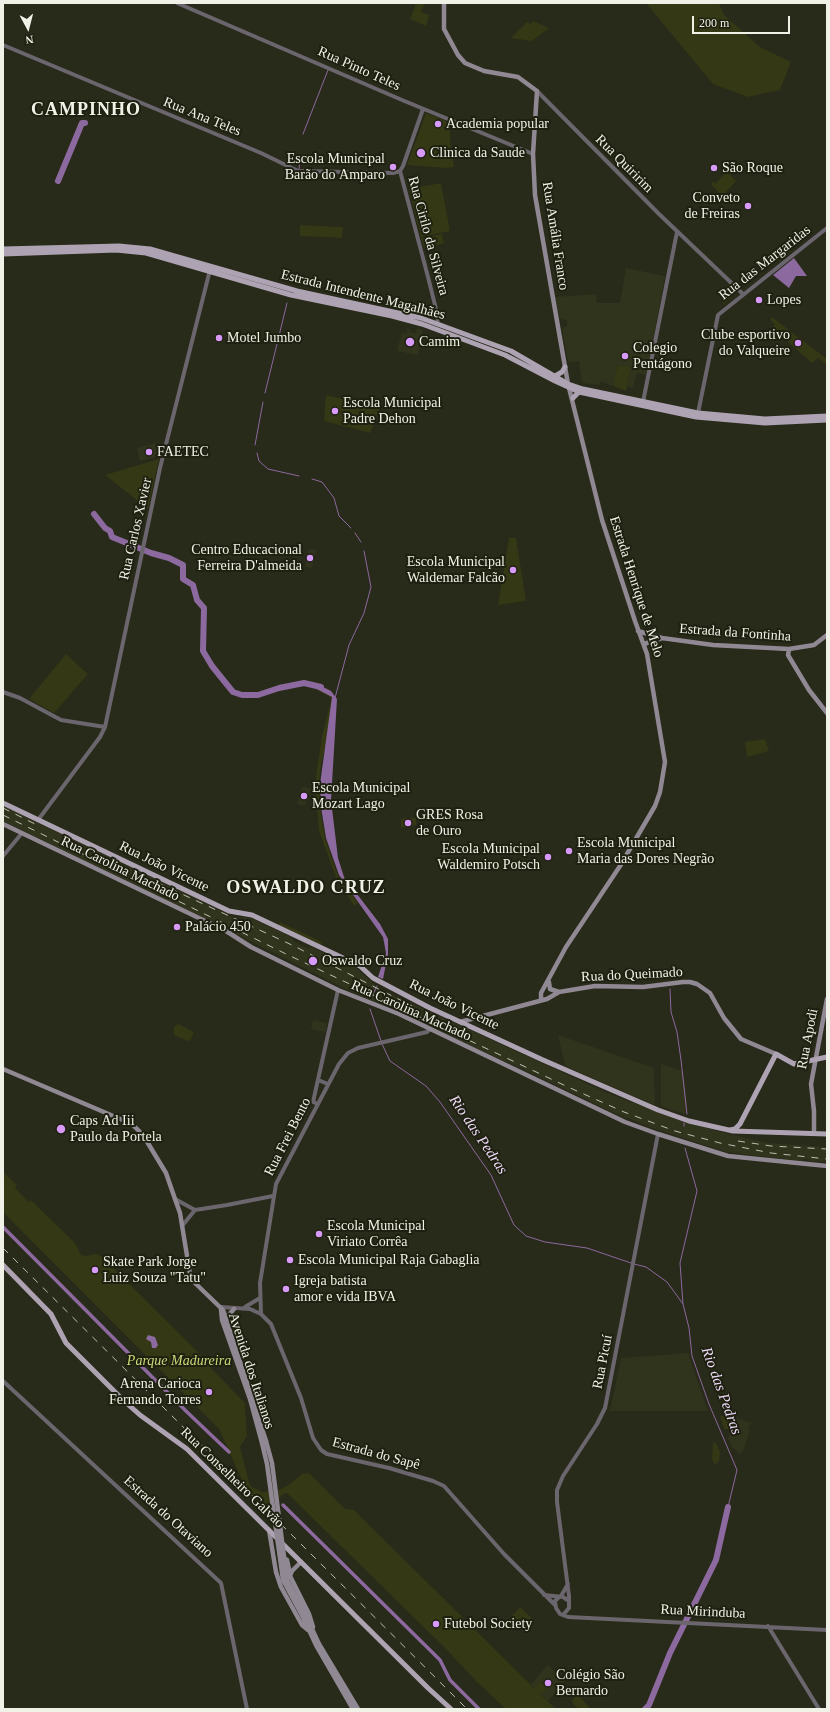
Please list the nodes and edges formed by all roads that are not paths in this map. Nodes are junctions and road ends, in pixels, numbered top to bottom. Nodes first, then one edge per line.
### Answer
1 (177, 3) edge
2 (444, 3) edge
3 (3, 45) edge
4 (537, 91) junction
5 (423, 109) junction
6 (533, 154) junction
7 (400, 171) junction
8 (827, 228) edge
9 (677, 232) junction
10 (3, 249) edge
11 (3, 254) edge
12 (210, 269) junction
13 (743, 294) junction
14 (437, 324) junction
15 (565, 367) junction
16 (555, 376) junction
17 (569, 386) junction
18 (579, 392) junction
19 (573, 398) junction
20 (643, 402) junction
21 (698, 413) junction
22 (827, 416) edge
23 (827, 420) edge
24 (638, 630) junction
25 (827, 635) edge
26 (662, 638) junction
27 (644, 644) junction
28 (789, 649) junction
29 (3, 692) edge
30 (827, 713) edge
31 (105, 727) junction
32 (3, 803) edge
33 (38, 820) junction
34 (3, 824) edge
35 (22, 834) junction
36 (3, 856) edge
37 (549, 982) junction
38 (338, 990) junction
39 (559, 992) junction
40 (827, 999) edge
41 (540, 1000) junction
42 (480, 1016) junction
43 (460, 1022) junction
44 (469, 1026) junction
45 (422, 1030) junction
46 (429, 1031) junction
47 (776, 1054) junction
48 (827, 1056) edge
49 (815, 1061) junction
50 (3, 1069) edge
51 (318, 1080) junction
52 (328, 1084) junction
53 (318, 1104) junction
54 (740, 1124) junction
55 (729, 1130) junction
56 (744, 1132) junction
57 (814, 1133) junction
58 (658, 1134) junction
59 (827, 1134) edge
60 (827, 1166) edge
61 (273, 1196) junction
62 (175, 1199) junction
63 (195, 1210) junction
64 (182, 1226) junction
65 (3, 1266) edge
66 (260, 1298) junction
67 (221, 1307) junction
68 (245, 1308) junction
69 (234, 1309) junction
70 (261, 1314) junction
71 (226, 1318) junction
72 (3, 1381) edge
73 (264, 1442) junction
74 (269, 1530) junction
75 (275, 1562) junction
76 (301, 1562) junction
77 (290, 1576) junction
78 (568, 1584) junction
79 (544, 1595) junction
80 (560, 1597) junction
81 (569, 1602) junction
82 (555, 1605) junction
83 (569, 1608) junction
84 (563, 1615) junction
85 (579, 1617) junction
86 (768, 1626) junction
87 (827, 1630) edge
88 (311, 1631) junction
89 (450, 1708) edge
90 (247, 1709) edge
91 (353, 1709) edge
92 (358, 1709) edge
93 (819, 1709) edge

1 - 5 street, Rua Pinto Teles
2 - 4 main road, Rua Quiririm
3 - 7 street, Rua Ana Teles
4 - 6 main road, Rua Amália Franco
4 - 9 street, Rua Quiririm
5 - 6 street, Rua Pinto Teles
5 - 7 street, Rua Cirilo da Silveira
6 - 15 main road, Rua Amália Franco
7 - 14 street, Rua Cirilo da Silveira
8 - 13 street, Rua das Margaridas
9 - 13 street, Rua Quiririm
9 - 20 street
10 - 12 main road, Estrada Intendente Magalhães
11 - 12 main road, Estrada Intendente Magalhães
12 - 14 main road, Estrada Intendente Magalhães
12 - 17 main road, Estrada Intendente Magalhães
12 - 31 street, Rua Carlos Xavier
13 - 21 street, Rua das Margaridas
14 - 16 main road, Estrada Intendente Magalhães
15 - 16 main road
15 - 17 main road, Rua Amália Franco
16 - 17 main road, Estrada Intendente Magalhães
17 - 18 main road, Estrada Intendente Magalhães
17 - 19 main road, Estrada Henrique de Melo
17 - 20 main road, Estrada Intendente Magalhães
18 - 19 main road
18 - 23 main road, Estrada Intendente Magalhães
19 - 24 main road, Estrada Henrique de Melo
20 - 21 main road, Estrada Intendente Magalhães
21 - 22 main road, Estrada Intendente Magalhães
24 - 26 main road, Estrada da Fontinha
24 - 27 main road, Estrada Henrique de Melo
25 - 28 main road, Estrada da Fontinha
26 - 27 main road, Estrada da Fontinha
26 - 28 main road, Estrada da Fontinha
27 - 37 main road, Estrada Henrique de Melo
28 - 30 main road
29 - 31 street
31 - 33 street, Rua Carlos Xavier
32 - 33 main road, Rua João Vicente
33 - 43 main road, Rua João Vicente
34 - 35 main road, Rua Carolina Machado
35 - 36 street
35 - 38 main road, Rua Carolina Machado
37 - 39 main road
37 - 41 main road, Estrada Henrique de Melo
38 - 45 main road, Rua Carolina Machado
38 - 51 street
39 - 41 main road, Rua do Queimado
39 - 47 main road, Rua do Queimado
40 - 49 main road, Rua Apodi
41 - 42 main road, Rua do Queimado
42 - 43 main road
42 - 44 main road
43 - 44 main road, Rua João Vicente
44 - 55 main road, Rua João Vicente
45 - 46 main road, Rua Carolina Machado
45 - 46 street, Rua Frei Bento
45 - 52 street, Rua Frei Bento
46 - 58 main road, Rua Carolina Machado
47 - 49 main road
47 - 54 main road
48 - 49 main road
49 - 57 main road, Rua Apodi
50 - 62 main road
51 - 52 street
51 - 53 street
52 - 53 street, Rua Frei Bento
53 - 61 street, Rua Frei Bento
54 - 55 main road
54 - 56 main road
55 - 56 main road, Rua João Vicente
56 - 57 main road, Rua João Vicente
57 - 59 main road, Rua João Vicente
58 - 60 main road, Rua Carolina Machado
58 - 78 street, Rua Picuí
61 - 63 street
61 - 66 street, Rua Frei Bento
62 - 63 street
62 - 64 main road
63 - 64 street
64 - 67 main road
65 - 74 main road, Rua Conselheiro Galvão
66 - 68 street
66 - 70 street, Rua Frei Bento
67 - 69 street
67 - 71 main road, Avenida dos Italianos
67 - 73 main road, Avenida dos Italianos
68 - 69 street
68 - 70 street
69 - 71 main road
70 - 79 street, Estrada do Sapê
71 - 73 main road, Avenida dos Italianos
72 - 90 street, Estrada do Otaviano
73 - 88 main road, Avenida dos Italianos, bridge
74 - 75 main road, Avenida dos Italianos
74 - 76 main road, Rua Conselheiro Galvão
75 - 77 main road, Avenida dos Italianos
75 - 88 main road, Avenida dos Italianos
76 - 77 main road
76 - 89 main road, Rua Conselheiro Galvão
77 - 88 main road, Avenida dos Italianos
78 - 80 street
78 - 81 street, Rua Picuí
79 - 80 street
79 - 82 street, Estrada do Sapê
80 - 81 street
80 - 82 street
81 - 83 street
82 - 84 street
83 - 84 street
83 - 85 street
84 - 85 street, Rua Mirinduba
85 - 86 street, Rua Mirinduba
86 - 87 street, Rua Mirinduba
86 - 93 street
88 - 91 main road, Avenida dos Italianos
88 - 92 main road, Avenida dos Italianos

